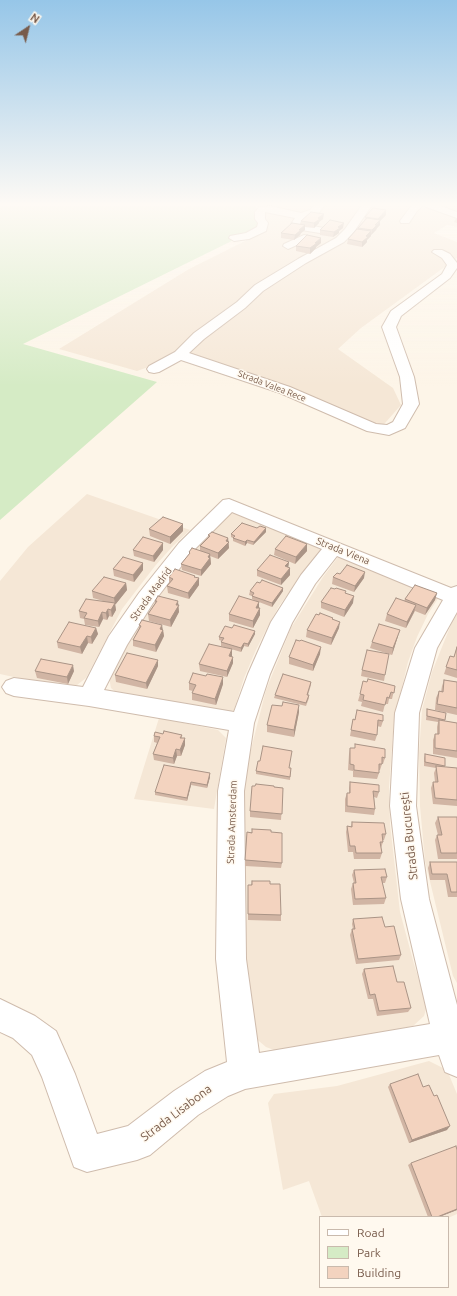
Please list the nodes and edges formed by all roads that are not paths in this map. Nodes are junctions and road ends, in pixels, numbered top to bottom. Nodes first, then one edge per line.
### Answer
1 (295, 265) edge
2 (453, 265) edge
3 (180, 355) junction
4 (154, 369) dead end
5 (229, 504) joint
6 (334, 547) junction
7 (456, 596) edge
8 (14, 687) dead end
9 (89, 697) junction
10 (242, 723) junction
11 (0, 1015) edge
12 (455, 1045) edge
13 (245, 1072) junction

1 - 3 street
2 - 3 street, Strada Valea Rece
3 - 4 street
5 - 6 street, Strada Viena
5 - 9 street, Strada Madrid
6 - 7 street, Strada Viena
6 - 10 street, Strada Amsterdam
7 - 12 street, Strada București
8 - 9 street
9 - 10 street
10 - 13 street, Strada Amsterdam
11 - 13 street, Strada Lisabona
12 - 13 street, Strada Lisabona

